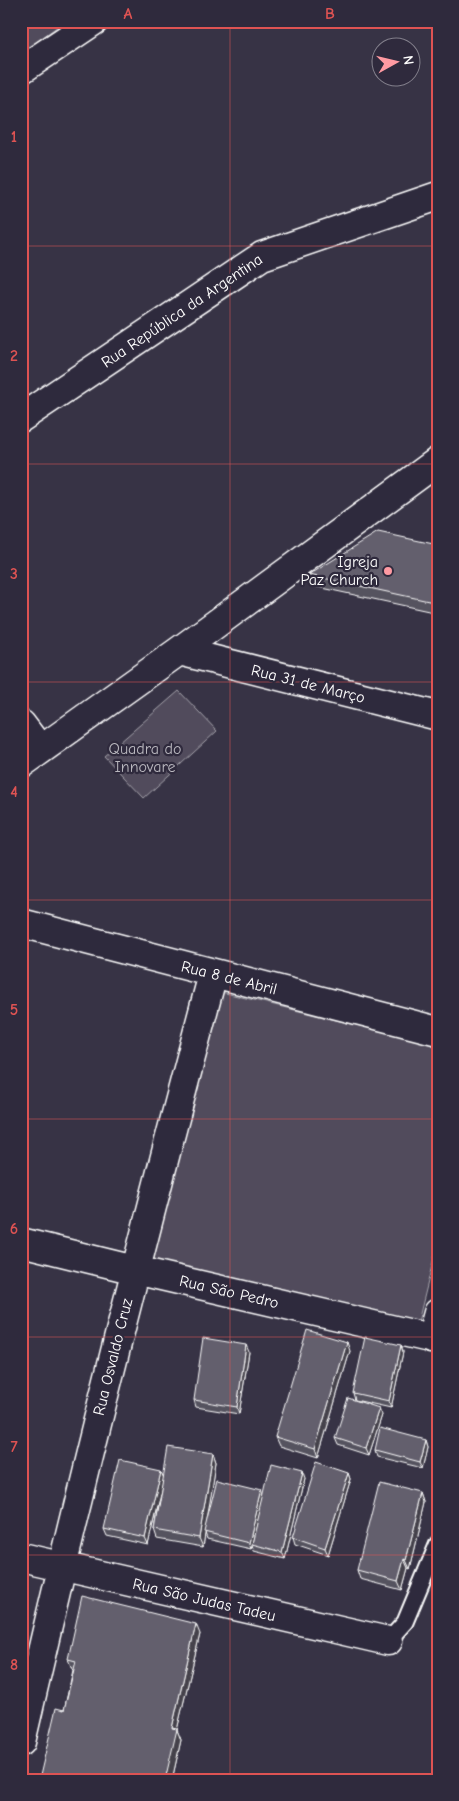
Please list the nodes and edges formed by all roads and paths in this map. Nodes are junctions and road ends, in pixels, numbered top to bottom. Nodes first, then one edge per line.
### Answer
1 (94, 21) edge
2 (21, 70) edge
3 (438, 196) edge
4 (21, 418) edge
5 (438, 462) edge
6 (179, 652) junction
7 (438, 716) edge
8 (21, 724) edge
9 (31, 756) edge
10 (21, 923) edge
11 (213, 974) junction
12 (438, 1031) edge
13 (21, 1242) edge
14 (134, 1270) junction
15 (436, 1331) edge
16 (438, 1543) edge
17 (21, 1557) edge
18 (61, 1567) junction
19 (388, 1641) joint
20 (21, 1742) edge

1 - 2 street
3 - 4 street, Rua República da Argentina
5 - 6 street
6 - 7 street, Rua 31 de Março
6 - 9 street
8 - 9 street
10 - 11 street, Rua 8 de Abril
11 - 12 street, Rua 8 de Abril
11 - 14 street, Rua Osvaldo Cruz
13 - 14 street, Rua São Pedro
14 - 15 street, Rua São Pedro
14 - 18 street, Rua Osvaldo Cruz
16 - 19 lane
17 - 18 street, Rua São Judas Tadeu
18 - 19 street, Rua São Judas Tadeu
18 - 20 street, Rua Osvaldo Cruz

